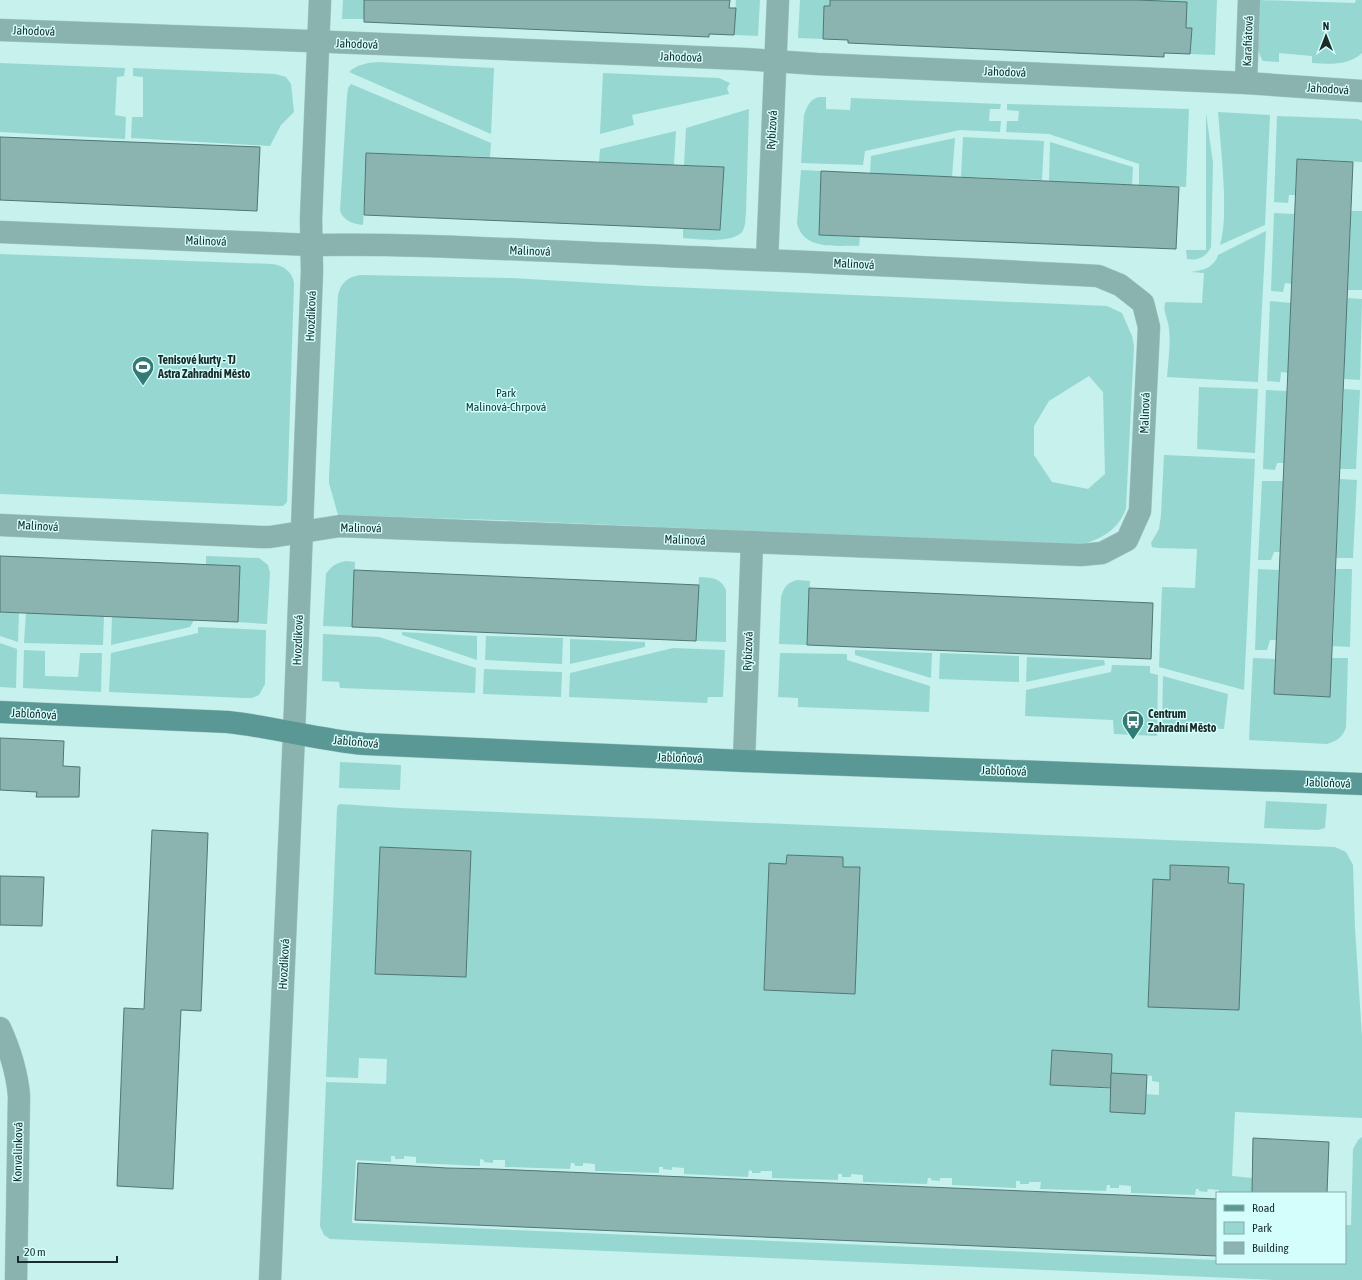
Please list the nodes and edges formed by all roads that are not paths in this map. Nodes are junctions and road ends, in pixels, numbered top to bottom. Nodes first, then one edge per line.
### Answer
1 (320, 0) edge
2 (778, 0) edge
3 (1249, 0) edge
4 (0, 30) edge
5 (318, 42) junction
6 (775, 61) junction
7 (1246, 82) junction
8 (1362, 91) edge
9 (0, 232) edge
10 (311, 245) junction
11 (767, 260) junction
12 (0, 525) edge
13 (302, 532) junction
14 (752, 542) junction
15 (0, 712) edge
16 (294, 734) junction
17 (744, 761) junction
18 (1362, 784) edge
19 (0, 1028) edge
20 (16, 1280) edge
21 (270, 1280) edge

1 - 5 street, Hvozdíková
2 - 6 street, Rybízová
3 - 7 street, Karafiátová
4 - 5 street, Jahodová
5 - 6 street, Jahodová
5 - 10 street, Hvozdíková
6 - 7 street, Jahodová
6 - 11 street, Rybízová
7 - 8 street, Jahodová
9 - 10 street, Malinová
10 - 11 street, Malinová
10 - 13 street, Hvozdíková
11 - 14 street, Malinová
12 - 13 street, Malinová
13 - 14 street, Malinová
13 - 16 street, Hvozdíková
14 - 17 street, Rybízová
15 - 16 street, Jabloňová
16 - 17 street, Jabloňová
16 - 21 street, Hvozdíková
17 - 18 street, Jabloňová
19 - 20 street, Konvalinková

